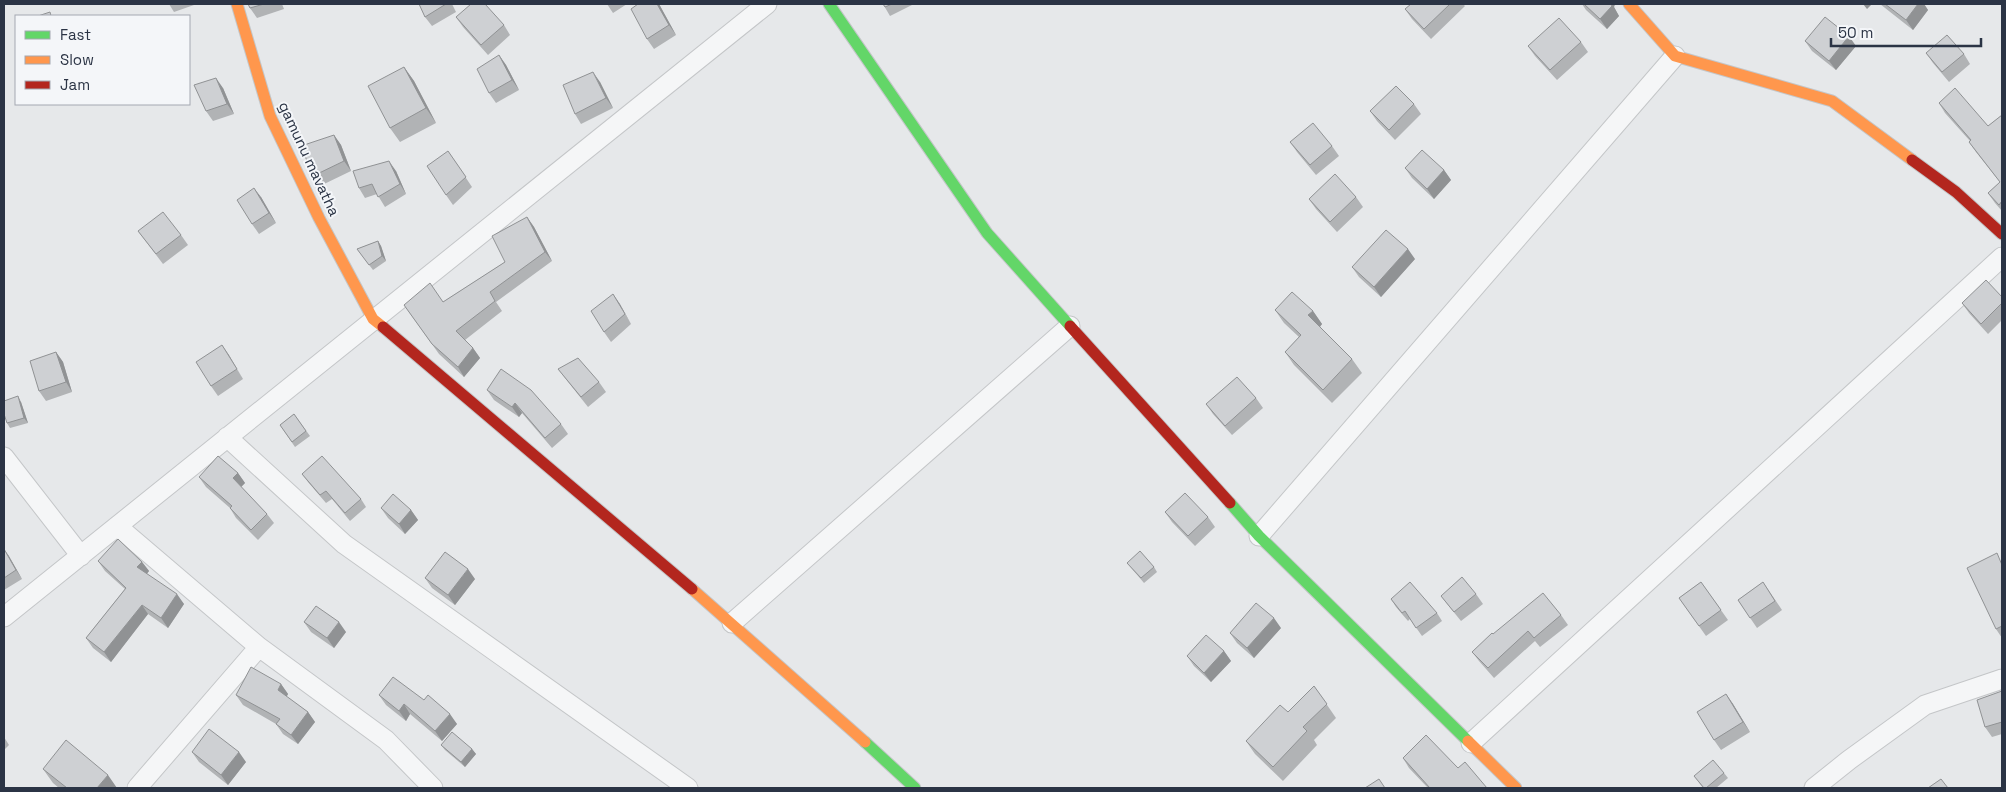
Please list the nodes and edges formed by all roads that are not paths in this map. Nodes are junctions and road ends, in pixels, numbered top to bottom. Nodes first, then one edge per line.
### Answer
1 (237, 4) edge
2 (768, 4) edge
3 (829, 4) edge
4 (1629, 4) edge
5 (1675, 56) junction
6 (2002, 234) edge
7 (2002, 257) edge
8 (373, 318) junction
9 (1070, 326) junction
10 (227, 437) junction
11 (4, 457) edge
12 (117, 526) junction
13 (1259, 536) junction
14 (81, 556) junction
15 (4, 617) edge
16 (732, 623) junction
17 (259, 647) junction
18 (2002, 679) edge
19 (1471, 743) junction
20 (138, 788) edge
21 (433, 788) edge
22 (688, 788) edge
23 (915, 788) edge
24 (1516, 788) edge
25 (1814, 788) edge

1 - 8 street, gamunu mavatha
2 - 8 street
3 - 9 street
4 - 5 street
5 - 6 street
5 - 13 street
7 - 19 street
8 - 10 street
8 - 16 street
9 - 13 street
9 - 16 street
10 - 12 street
10 - 22 street
11 - 14 street
12 - 14 street
12 - 17 street
13 - 19 street
14 - 15 street
16 - 23 street
17 - 20 street
17 - 21 street
18 - 25 street
19 - 24 street

